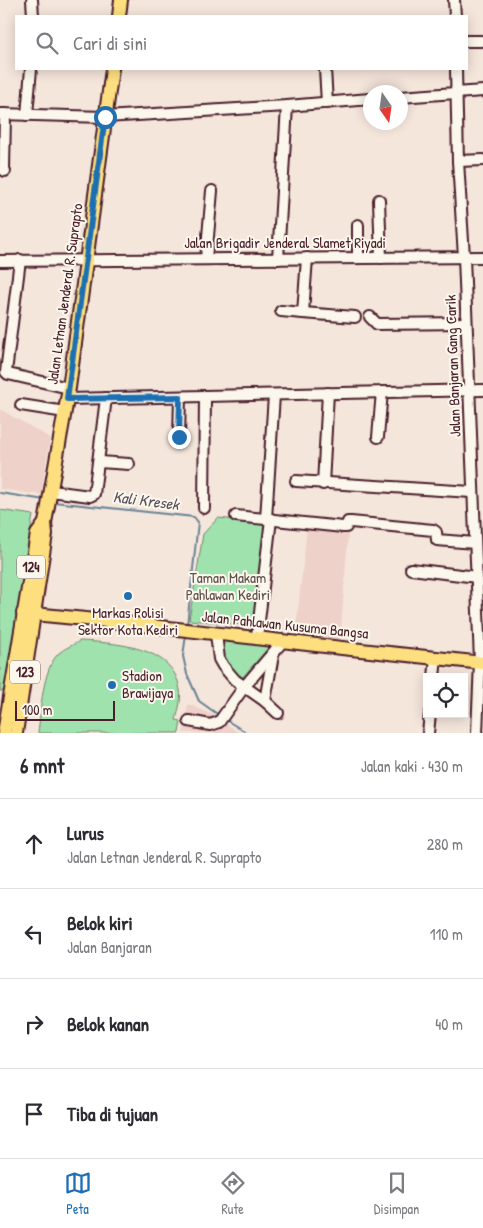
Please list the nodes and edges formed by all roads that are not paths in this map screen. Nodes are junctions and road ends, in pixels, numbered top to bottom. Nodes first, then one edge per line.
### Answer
1 (32, 0) edge
2 (121, 0) edge
3 (454, 0) edge
4 (33, 15) edge
5 (119, 15) edge
6 (455, 15) edge
7 (468, 41) edge
8 (481, 41) dead end
9 (31, 70) edge
10 (112, 70) edge
11 (325, 70) edge
12 (456, 70) edge
13 (483, 91) edge
14 (456, 93) junction
15 (408, 96) edge
16 (363, 100) edge
17 (327, 103) junction
18 (287, 106) junction
19 (3, 114) edge
20 (27, 115) junction
21 (105, 117) junction
22 (483, 160) edge
23 (458, 161) junction
24 (5, 171) dead end
25 (212, 191) dead end
26 (379, 200) dead end
27 (358, 225) dead end
28 (464, 257) junction
29 (483, 257) edge
30 (307, 258) junction
31 (358, 258) junction
32 (381, 258) junction
33 (87, 259) junction
34 (206, 259) junction
35 (278, 259) junction
36 (20, 260) junction
37 (0, 261) edge
38 (281, 311) dead end
39 (303, 313) junction
40 (355, 316) dead end
41 (370, 317) dead end
42 (466, 323) junction
43 (483, 390) edge
44 (469, 391) junction
45 (382, 392) junction
46 (68, 393) junction
47 (328, 393) junction
48 (274, 395) junction
49 (180, 397) junction
50 (205, 397) junction
51 (106, 398) junction
52 (21, 405) dead end
53 (65, 412) junction
54 (179, 437) dead end
55 (378, 437) dead end
56 (99, 462) junction
57 (129, 464) dead end
58 (296, 481) dead end
59 (323, 484) junction
60 (476, 493) edge
61 (49, 499) junction
62 (204, 508) dead end
63 (236, 516) dead end
64 (268, 519) junction
65 (475, 543) junction
66 (412, 569) dead end
67 (476, 577) junction
68 (29, 614) junction
69 (216, 634) junction
70 (257, 638) junction
71 (283, 641) junction
72 (273, 654) junction
73 (436, 658) junction
74 (482, 663) edge
75 (434, 673) edge
76 (244, 687) junction
77 (265, 701) junction
78 (278, 713) dead end
79 (430, 718) edge
80 (189, 721) dead end
81 (10, 731) edge
82 (428, 733) edge
83 (477, 733) edge

1 - 4 street
2 - 5 main road
3 - 6 street
7 - 8 street
9 - 20 street
10 - 21 main road, Jalan Letnan Jenderal R. Suprapto / 124
11 - 17 street
12 - 14 street, Jalan Banjaran Gang Carik
13 - 14 street
14 - 15 street
14 - 23 street, Jalan Banjaran Gang Carik
16 - 17 street
17 - 18 street
18 - 21 street
18 - 35 street
19 - 20 street
19 - 24 street
20 - 21 street
21 - 33 main road, Jalan Letnan Jenderal R. Suprapto / 124
22 - 23 street
23 - 28 street, Jalan Banjaran Gang Carik
25 - 34 street
26 - 32 street
27 - 31 street
28 - 29 street, Jalan Brigadir Jenderal Slamet Riyadi
28 - 32 street, Jalan Brigadir Jenderal Slamet Riyadi
28 - 42 street, Jalan Banjaran Gang Carik
30 - 31 street, Jalan Brigadir Jenderal Slamet Riyadi
30 - 35 street, Jalan Brigadir Jenderal Slamet Riyadi
30 - 39 street
31 - 32 street, Jalan Brigadir Jenderal Slamet Riyadi
33 - 34 street, Jalan Brigadir Jenderal Slamet Riyadi
33 - 36 street, Jalan Brigadir Jenderal Slamet Riyadi
33 - 46 main road, Jalan Letnan Jenderal R. Suprapto / 124
34 - 35 street, Jalan Brigadir Jenderal Slamet Riyadi
36 - 37 street, Jalan Brigadir Jenderal Slamet Riyadi
36 - 46 street
38 - 39 street
39 - 40 street
41 - 42 street
42 - 44 street, Jalan Banjaran Gang Carik
43 - 44 street
44 - 45 street
44 - 60 street, Jalan Banjaran Gang Carik
45 - 47 street
45 - 55 street
46 - 51 street
46 - 53 main road, Jalan Letnan Jenderal R. Suprapto / 124
47 - 48 street
47 - 59 street
48 - 50 street
48 - 64 street
49 - 50 street
49 - 51 street
49 - 54 street
50 - 62 street
51 - 56 street
52 - 53 street
53 - 61 main road, Jalan Letnan Jenderal R. Suprapto / 124
56 - 57 street
56 - 61 street
58 - 59 street
59 - 60 street
60 - 65 street, Jalan Banjaran Gang Carik
61 - 68 main road, Jalan Letnan Jenderal R. Suprapto / 124
63 - 64 street
64 - 65 street
64 - 70 street
65 - 67 street, Jalan Banjaran Gang Carik
66 - 67 street
67 - 74 street, Jalan Banjaran Gang Carik
68 - 69 main road, Jalan Pahlawan Kusuma Bangsa
68 - 81 main road, 123
69 - 70 main road, Jalan Pahlawan Kusuma Bangsa
69 - 76 street
70 - 71 main road, Jalan Pahlawan Kusuma Bangsa
71 - 72 street
71 - 73 main road, Jalan Pahlawan Kusuma Bangsa
72 - 76 street
72 - 77 street
73 - 74 main road, Jalan Pahlawan Kusuma Bangsa
73 - 75 street
74 - 83 street, Jalan Banjaran Gang Carik
76 - 77 street
76 - 80 street
77 - 78 street
79 - 82 street

